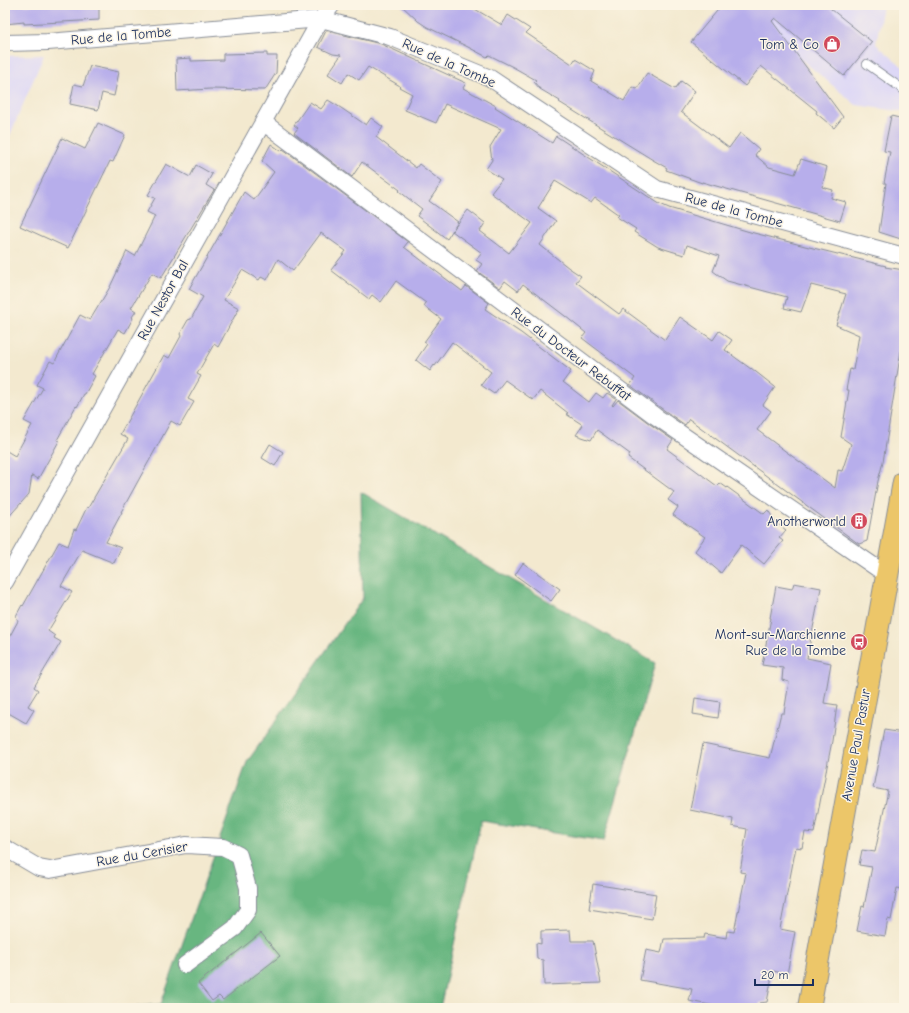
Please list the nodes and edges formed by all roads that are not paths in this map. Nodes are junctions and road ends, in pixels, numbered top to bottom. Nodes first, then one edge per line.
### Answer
1 (332, 5) edge
2 (321, 19) junction
3 (5, 43) edge
4 (868, 64) dead end
5 (904, 90) edge
6 (263, 122) junction
7 (904, 256) edge
8 (904, 482) edge
9 (887, 575) junction
10 (5, 582) edge
11 (5, 848) edge
12 (184, 964) dead end
13 (809, 1008) edge

1 - 2 street, Rue Nestor Bal
2 - 3 street, Rue de la Tombe
2 - 6 street, Rue Nestor Bal
2 - 7 street, Rue de la Tombe
4 - 5 lane
6 - 9 street, Rue du Docteur Rebuffat
6 - 10 street, Rue Nestor Bal
8 - 9 main road, Avenue Paul Pastur
9 - 13 main road, Avenue Paul Pastur
11 - 12 street, Rue du Cerisier

